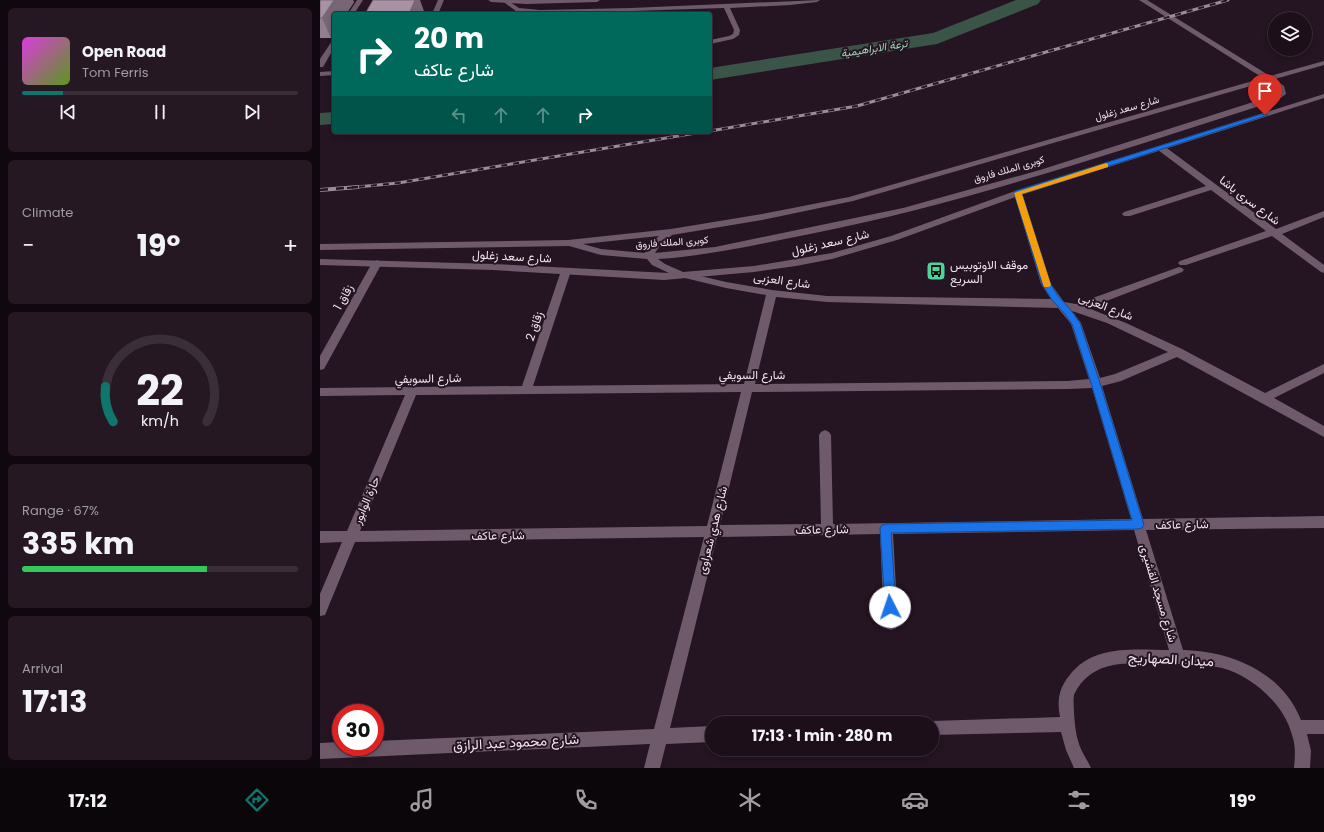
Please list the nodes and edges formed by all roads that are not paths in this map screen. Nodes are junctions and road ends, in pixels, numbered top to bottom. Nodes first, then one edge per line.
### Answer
1 (360, 0) edge
2 (441, 0) edge
3 (491, 0) edge
4 (597, 0) edge
5 (817, 0) edge
6 (1142, 0) edge
7 (507, 2) junction
8 (726, 6) junction
9 (352, 12) edge
10 (436, 12) edge
11 (524, 12) edge
12 (631, 12) edge
13 (712, 42) edge
14 (332, 45) edge
15 (1324, 64) edge
16 (320, 65) edge
17 (332, 73) edge
18 (320, 74) edge
19 (1324, 96) edge
20 (1161, 148) junction
21 (1212, 186) junction
22 (1018, 193) junction
23 (1127, 214) dead end
24 (1324, 214) edge
25 (671, 232) junction
26 (1274, 233) junction
27 (568, 243) junction
28 (320, 247) edge
29 (650, 256) junction
30 (320, 262) edge
31 (377, 263) junction
32 (1324, 270) edge
33 (566, 271) junction
34 (688, 276) junction
35 (772, 293) junction
36 (1061, 304) junction
37 (1077, 308) junction
38 (1178, 352) junction
39 (320, 366) edge
40 (1324, 368) edge
41 (1096, 383) junction
42 (748, 387) junction
43 (526, 389) junction
44 (412, 391) junction
45 (320, 392) edge
46 (1265, 398) junction
47 (1324, 432) edge
48 (826, 435) dead end
49 (1324, 522) edge
50 (1138, 525) junction
51 (886, 528) junction
52 (827, 529) junction
53 (712, 532) junction
54 (320, 537) edge
55 (350, 537) junction
56 (320, 610) edge
57 (891, 623) dead end
58 (1178, 657) junction
59 (1067, 724) junction
60 (1299, 727) junction
61 (1324, 727) edge
62 (939, 728) edge
63 (705, 734) edge
64 (661, 735) junction
65 (320, 751) edge
66 (652, 768) edge
67 (1082, 768) edge
68 (1302, 768) edge

1 - 9 street
2 - 10 street
3 - 7 street
4 - 7 street
5 - 8 street
6 - 29 street, كوبرى الملك فاروق
7 - 11 street
8 - 12 street
8 - 13 street
14 - 16 street
15 - 25 street, شارع سعد زغلول
17 - 18 street
19 - 20 street, شارع سعد زغلول
20 - 21 street, شارع سرى باشا
20 - 22 street, شارع سعد زغلول
21 - 23 street
21 - 26 street, شارع سرى باشا
22 - 34 street, شارع سعد زغلول
22 - 36 street, شارع مسجد القشيرى
24 - 26 street
25 - 27 street, شارع سعد زغلول
25 - 29 street
26 - 32 street, شارع سرى باشا
26 - 37 street
27 - 28 street, شارع سعد زغلول
27 - 29 street, كوبرى الملك فاروق
29 - 34 street
30 - 31 street, شارع سعد زغلول
31 - 33 street, شارع سعد زغلول
31 - 39 street, زقاق 1
33 - 34 street, شارع سعد زغلول
33 - 43 street, زقاق 2
34 - 35 street, شارع العزبى
35 - 36 street, شارع العزبى
35 - 42 street, شارع هدي شعراوى
36 - 37 street, شارع العزبى
36 - 41 street, شارع مسجد القشيرى
37 - 38 street, شارع العزبى
38 - 41 street, شارع السويفي
38 - 46 street, شارع العزبى
40 - 46 street
41 - 42 street, شارع السويفي
41 - 50 street, شارع مسجد القشيرى
42 - 43 street, شارع السويفي
42 - 53 street, شارع هدي شعراوى
43 - 44 street, شارع السويفي
44 - 45 street, شارع السويفي
44 - 55 street, حارة الوابور
46 - 47 street, شارع العزبى
48 - 52 street
49 - 50 street, شارع عاكف
50 - 51 street, شارع عاكف
50 - 58 street, شارع مسجد القشيرى
51 - 52 street, شارع عاكف
51 - 57 street
52 - 53 street, شارع عاكف
53 - 55 street, شارع عاكف
53 - 64 street, شارع هدي شعراوى
54 - 55 street, شارع عاكف
55 - 56 street, حارة الوابور
58 - 59 street, ميدان الصهاريج
58 - 60 street, ميدان الصهاريج
59 - 62 street
59 - 67 street, ميدان الصهاريج
60 - 61 street
60 - 68 street, ميدان الصهاريج
63 - 64 street, شارع محمود عبد الرازق
64 - 65 street, شارع محمود عبد الرازق
64 - 66 street, شارع هدي شعراوى

